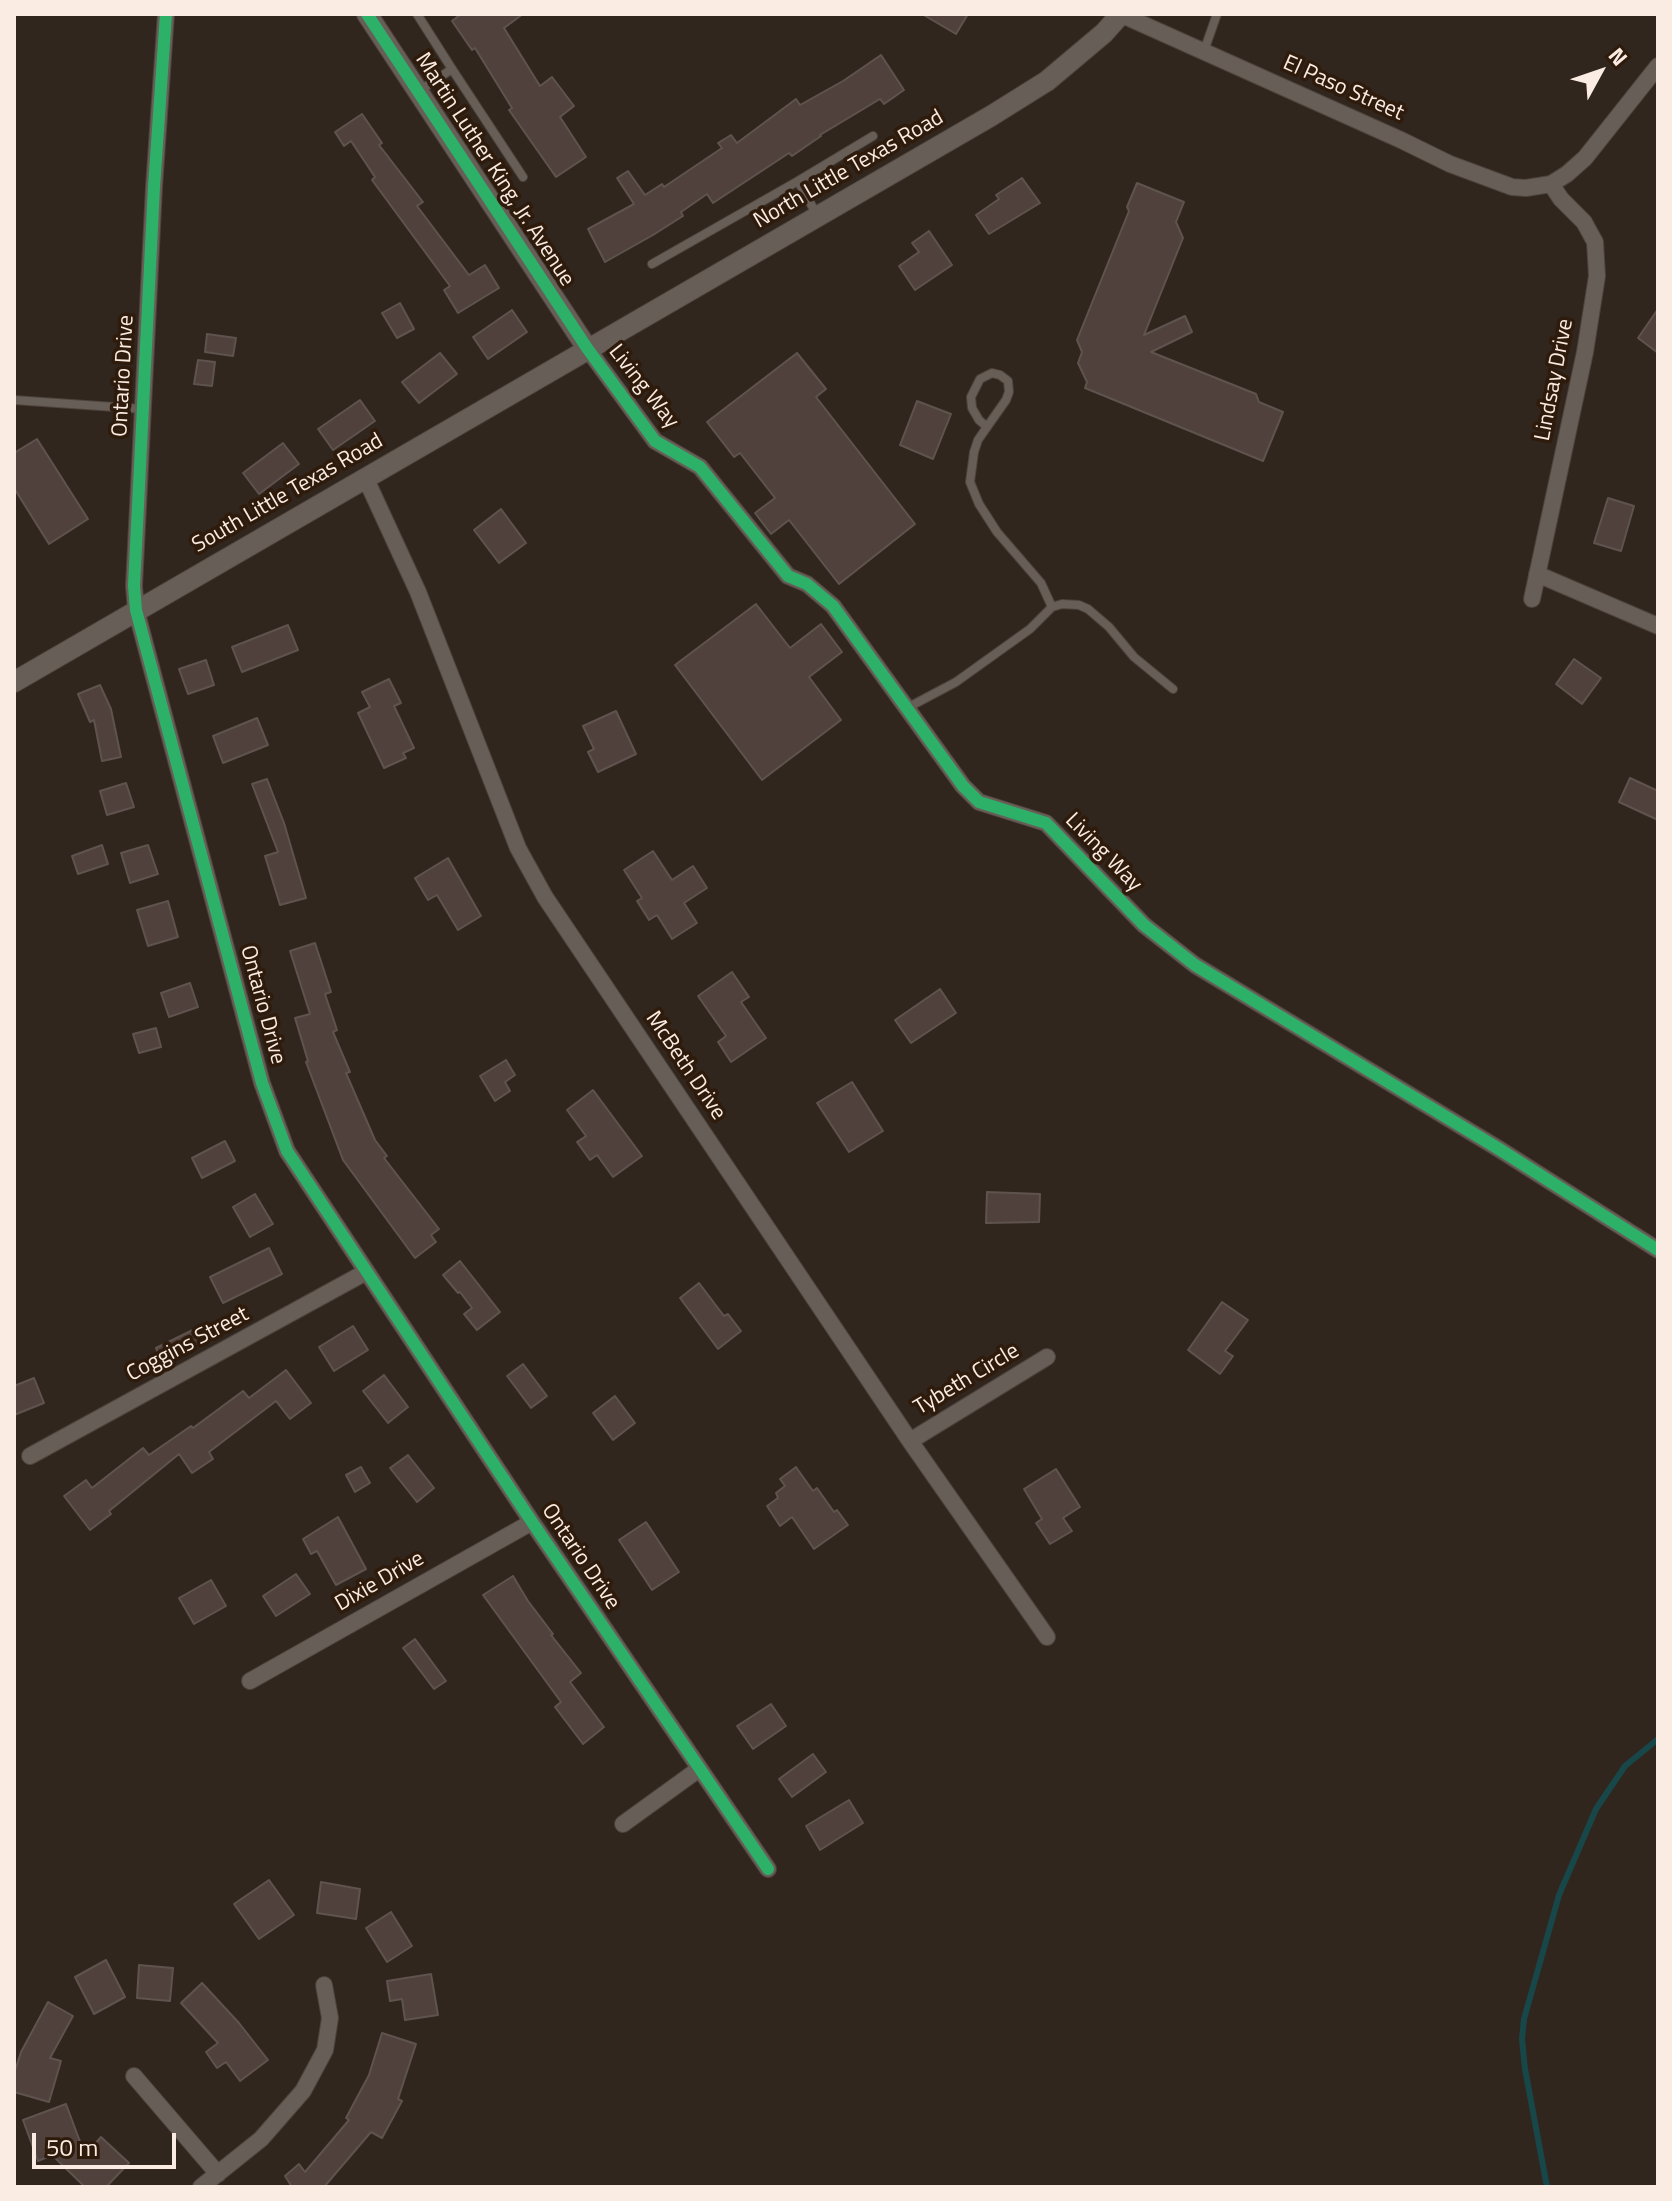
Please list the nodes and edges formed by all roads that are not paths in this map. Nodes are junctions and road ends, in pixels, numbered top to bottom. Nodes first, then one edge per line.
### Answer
1 (166, 14) edge
2 (367, 14) edge
3 (417, 14) edge
4 (1121, 14) edge
5 (1217, 14) edge
6 (1204, 51) junction
7 (1658, 66) edge
8 (452, 69) junction
9 (418, 92) junction
10 (873, 136) dead end
11 (523, 177) dead end
12 (798, 181) junction
13 (1551, 184) junction
14 (817, 216) junction
15 (652, 264) dead end
16 (587, 348) junction
17 (14, 400) edge
18 (143, 409) junction
19 (987, 427) junction
20 (365, 477) junction
21 (1537, 574) junction
22 (1532, 599) dead end
23 (1052, 607) junction
24 (136, 610) junction
25 (1658, 626) edge
26 (15, 678) edge
27 (1173, 689) dead end
28 (907, 708) junction
29 (1658, 1250) edge
30 (366, 1272) junction
31 (1047, 1357) dead end
32 (910, 1441) junction
33 (30, 1456) dead end
34 (532, 1522) junction
35 (1047, 1637) dead end
36 (250, 1681) dead end
37 (699, 1769) junction
38 (623, 1824) dead end
39 (768, 1869) dead end
40 (324, 1985) dead end
41 (134, 2076) dead end
42 (218, 2174) junction
43 (201, 2187) edge

1 - 18 street, Ontario Drive
2 - 9 street, Martin Luther King, Jr. Avenue
3 - 8 lane
4 - 6 street, El Paso Street
4 - 14 street, North Little Texas Road
5 - 6 lane
6 - 13 street, El Paso Street
7 - 13 street
8 - 9 lane
8 - 11 lane
9 - 16 street, Martin Luther King, Jr. Avenue
10 - 12 lane
12 - 14 lane
12 - 15 lane
13 - 21 street, Lindsay Drive
14 - 16 street, North Little Texas Road
16 - 20 street, South Little Texas Road
16 - 28 street, Living Way
17 - 18 lane
18 - 24 street, Ontario Drive
19 - 19 lane
19 - 23 lane
20 - 24 street, South Little Texas Road
20 - 32 street, McBeth Drive
21 - 22 street, Lindsay Drive
21 - 25 street
23 - 27 lane
23 - 28 lane
24 - 26 street, South Little Texas Road
24 - 30 street, Ontario Drive
28 - 29 street, Living Way
30 - 33 street, Coggins Street
30 - 34 street, Ontario Drive
31 - 32 street, Tybeth Circle
32 - 35 street, McBeth Drive
34 - 36 street, Dixie Drive
34 - 37 street, Ontario Drive
37 - 38 street
37 - 39 street, Ontario Drive
40 - 42 street
41 - 42 street
42 - 43 street

